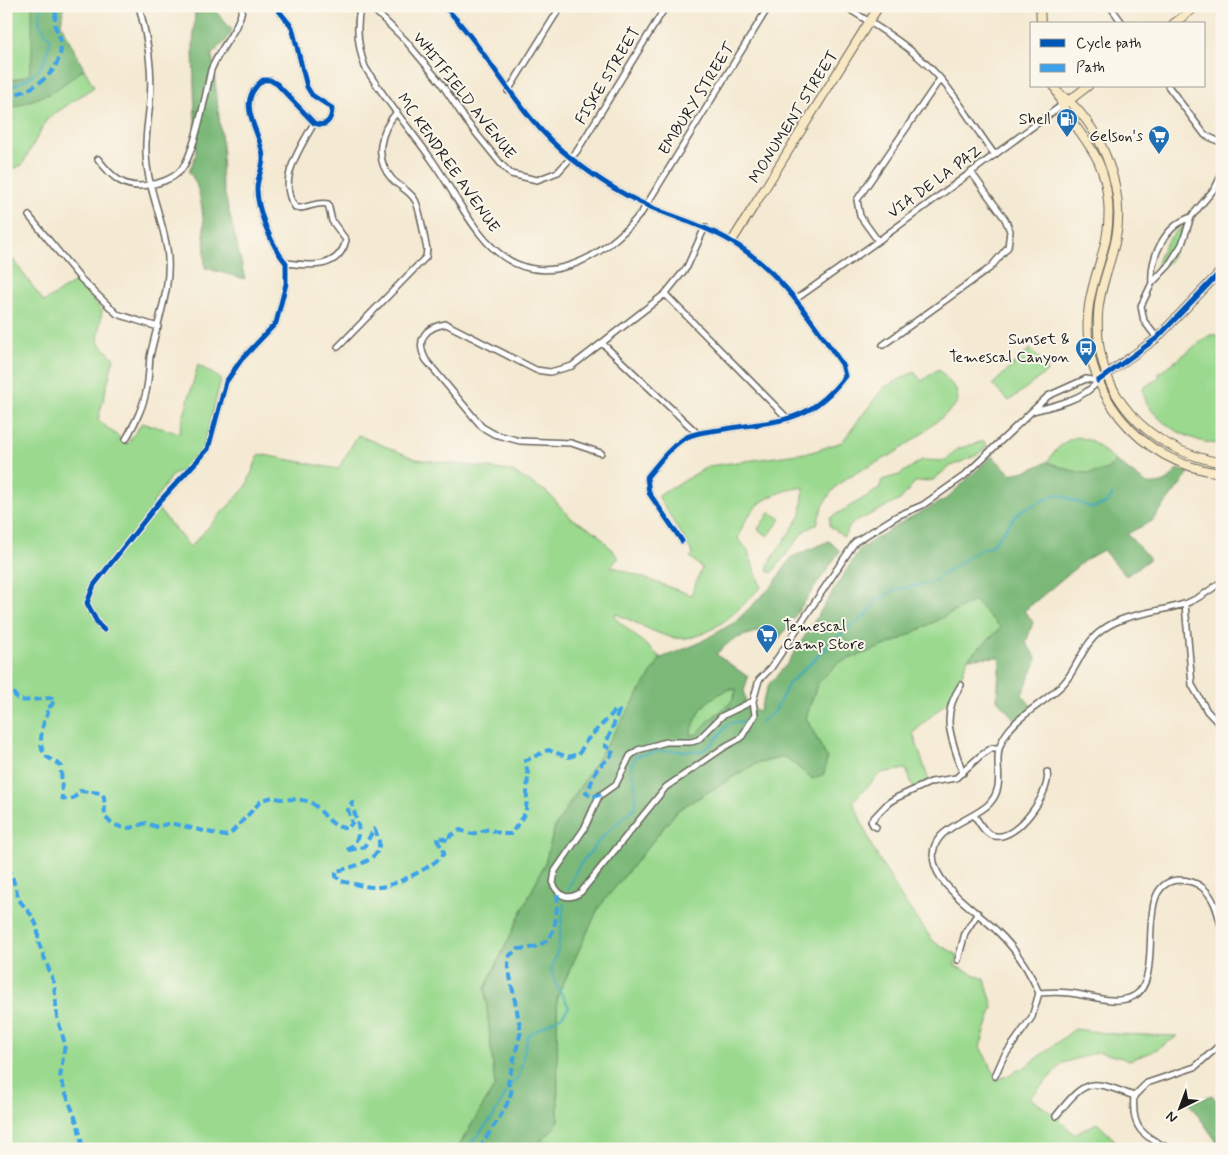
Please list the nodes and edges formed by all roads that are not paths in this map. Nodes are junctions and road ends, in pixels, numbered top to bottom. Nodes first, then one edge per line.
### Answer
1 (140, 6) edge
2 (243, 6) edge
3 (276, 6) edge
4 (361, 6) edge
5 (370, 6) edge
6 (444, 6) edge
7 (455, 6) edge
8 (561, 6) edge
9 (666, 6) edge
10 (769, 6) edge
11 (844, 6) edge
12 (879, 6) edge
13 (1040, 6) edge
14 (1110, 6) edge
15 (1197, 6) edge
16 (451, 13) junction
17 (869, 22) junction
18 (1041, 22) edge
19 (1122, 22) edge
20 (1176, 22) edge
21 (940, 78) junction
22 (1085, 88) edge
23 (1170, 88) edge
24 (1056, 90) edge
25 (508, 91) junction
26 (1066, 103) junction
27 (397, 112) junction
28 (314, 123) junction
29 (1222, 143) edge
30 (995, 155) junction
31 (98, 158) dead end
32 (572, 159) junction
33 (971, 172) junction
34 (1222, 174) edge
35 (150, 185) junction
36 (646, 205) junction
37 (29, 216) dead end
38 (1191, 217) junction
39 (705, 227) junction
40 (732, 241) junction
41 (878, 241) junction
42 (286, 263) junction
43 (1222, 270) edge
44 (1152, 283) junction
45 (665, 294) junction
46 (796, 299) junction
47 (158, 327) junction
48 (1157, 338) junction
49 (603, 344) junction
50 (883, 344) dead end
51 (338, 348) dead end
52 (1107, 375) junction
53 (1098, 381) junction
54 (1033, 411) junction
55 (788, 419) junction
56 (697, 434) junction
57 (126, 439) dead end
58 (601, 453) dead end
59 (1222, 463) edge
60 (1222, 473) edge
61 (682, 541) dead end
62 (1222, 581) edge
63 (1185, 604) junction
64 (104, 630) dead end
65 (961, 685) dead end
66 (753, 701) junction
67 (1222, 727) edge
68 (999, 748) junction
69 (1047, 772) dead end
70 (962, 773) junction
71 (974, 815) junction
72 (876, 827) dead end
73 (978, 913) junction
74 (1222, 927) edge
75 (958, 960) dead end
76 (1039, 993) junction
77 (1222, 1042) edge
78 (995, 1076) dead end
79 (1134, 1096) junction
80 (1056, 1116) dead end
81 (1170, 1149) edge

1 - 35 street
2 - 35 street
3 - 28 street
4 - 27 street, MC KENDREE AVENUE
5 - 32 street, WHITFIELD AVENUE
6 - 16 street
7 - 16 street
8 - 25 street
9 - 32 street, FISKE STREET
10 - 36 street, EMBURY STREET
11 - 17 street
12 - 17 main road, MONUMENT STREET
13 - 18 main road
14 - 19 street
15 - 20 main road
16 - 25 street
17 - 21 street
17 - 40 main road, MONUMENT STREET
21 - 30 street
21 - 41 street
22 - 26 main road, VIA DE LA PAZ
23 - 29 street
24 - 26 main road
25 - 32 street
26 - 30 street, VIA DE LA PAZ
26 - 52 main road
26 - 53 main road
27 - 36 street, MC KENDREE AVENUE
27 - 51 street
28 - 42 street
28 - 42 street
30 - 33 street, VIA DE LA PAZ
31 - 35 street
32 - 36 street
33 - 41 street, VIA DE LA PAZ
33 - 50 street
34 - 38 street
35 - 47 street
36 - 39 street
37 - 47 street
38 - 44 street
38 - 44 street
39 - 40 street
39 - 45 street
40 - 46 street
41 - 46 street, VIA DE LA PAZ
42 - 64 street
43 - 48 main road
44 - 48 street
45 - 49 street
45 - 55 street
46 - 55 street
47 - 57 street
48 - 52 main road
49 - 56 street
49 - 58 street
52 - 53 main road
52 - 59 main road
53 - 54 street
53 - 54 street
53 - 60 main road
54 - 66 street
55 - 56 street
56 - 61 street
62 - 63 street
63 - 67 street
63 - 68 street
65 - 70 street
66 - 66 street
68 - 70 street
68 - 71 street
69 - 71 street
70 - 72 street
71 - 73 street
73 - 75 street
73 - 76 street
74 - 76 street
76 - 78 street
77 - 79 street
79 - 80 street
79 - 81 street

